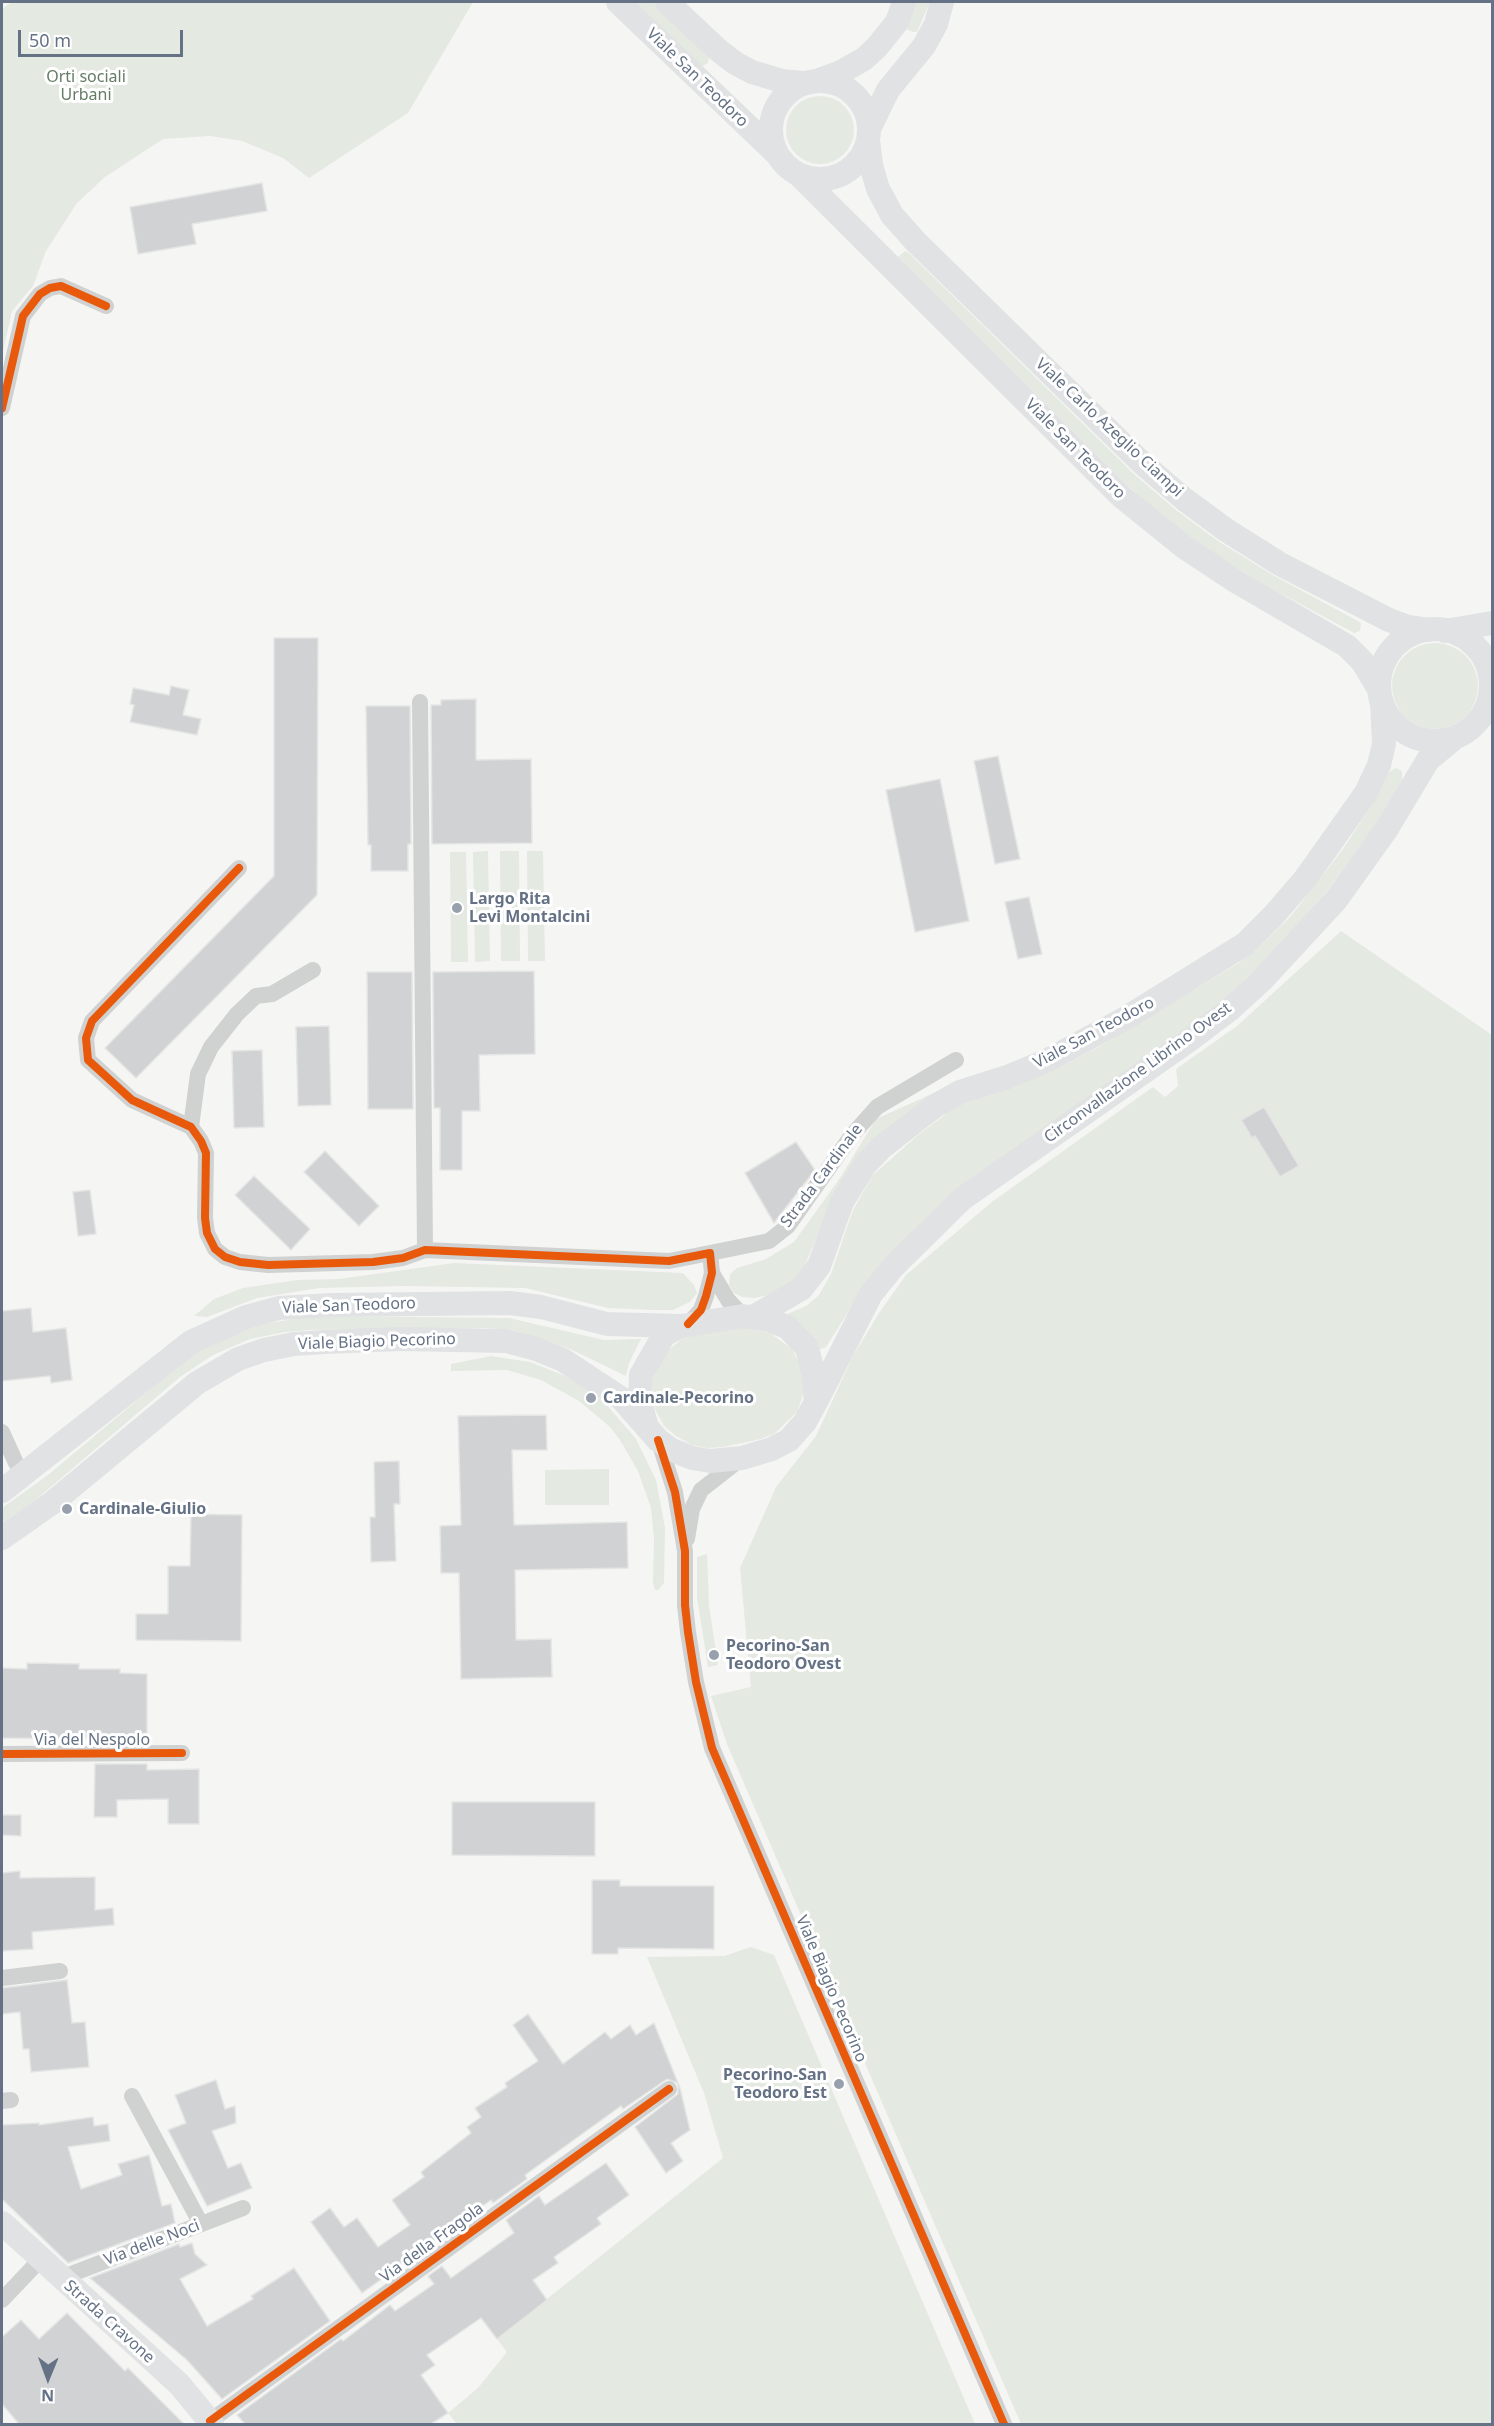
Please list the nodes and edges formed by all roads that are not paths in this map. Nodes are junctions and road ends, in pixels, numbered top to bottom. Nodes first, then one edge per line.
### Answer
1 (618, 2) edge
2 (667, 2) edge
3 (942, 2) edge
4 (900, 12) edge
5 (927, 40) junction
6 (811, 82) junction
7 (869, 134) junction
8 (776, 153) junction
9 (798, 174) junction
10 (106, 306) dead end
11 (2, 408) edge
12 (1492, 622) edge
13 (1437, 630) junction
14 (1492, 684) edge
15 (1381, 695) junction
16 (420, 702) dead end
17 (1457, 736) junction
18 (239, 868) dead end
19 (313, 970) dead end
20 (956, 1060) dead end
21 (191, 1127) junction
22 (425, 1251) junction
23 (710, 1253) junction
24 (712, 1274) junction
25 (748, 1317) junction
26 (684, 1325) junction
27 (816, 1402) junction
28 (2, 1432) edge
29 (652, 1432) junction
30 (742, 1458) junction
31 (25, 1473) junction
32 (2, 1491) edge
33 (2, 1538) edge
34 (685, 1551) junction
35 (182, 1753) dead end
36 (2, 1754) edge
37 (60, 1971) dead end
38 (2, 1978) edge
39 (669, 2089) dead end
40 (132, 2096) dead end
41 (243, 2208) dead end
42 (2, 2223) edge
43 (201, 2224) junction
44 (40, 2260) junction
45 (61, 2277) junction
46 (2, 2300) edge
47 (211, 2422) edge
48 (1004, 2424) edge

1 - 8 main road, Viale San Teodoro
2 - 6 main road
3 - 5 main road
4 - 5 main road
4 - 6 main road
5 - 7 main road
6 - 7 main road
6 - 8 main road
7 - 9 main road
7 - 13 main road, Viale Carlo Azeglio Ciampi
8 - 9 main road
9 - 15 main road, Viale San Teodoro
10 - 11 street
12 - 13 main road
13 - 14 main road
13 - 15 main road
14 - 17 main road
15 - 17 main road
15 - 25 main road, Viale San Teodoro
16 - 22 street
17 - 27 main road, Circonvallazione Librino Ovest
18 - 21 street
19 - 21 street
20 - 23 street, Strada Cardinale
21 - 22 street, Strada Cardinale
22 - 23 street, Strada Cardinale
23 - 24 street
24 - 25 street
24 - 26 street
25 - 26 main road
25 - 27 main road
26 - 29 main road
26 - 31 main road, Viale San Teodoro
27 - 30 main road
28 - 31 street
29 - 30 main road
29 - 33 main road, Viale Biagio Pecorino
29 - 34 street
30 - 34 street
31 - 32 main road, Viale San Teodoro
34 - 48 street, Viale Biagio Pecorino
35 - 36 street, Via del Nespolo
37 - 38 street
39 - 47 street, Via della Fragola
40 - 43 street
41 - 43 street, Via delle Noci
42 - 44 main road, Strada Cravone
43 - 45 street, Via delle Noci
44 - 45 main road, Strada Cravone
44 - 46 street
45 - 47 main road, Strada Cravone

